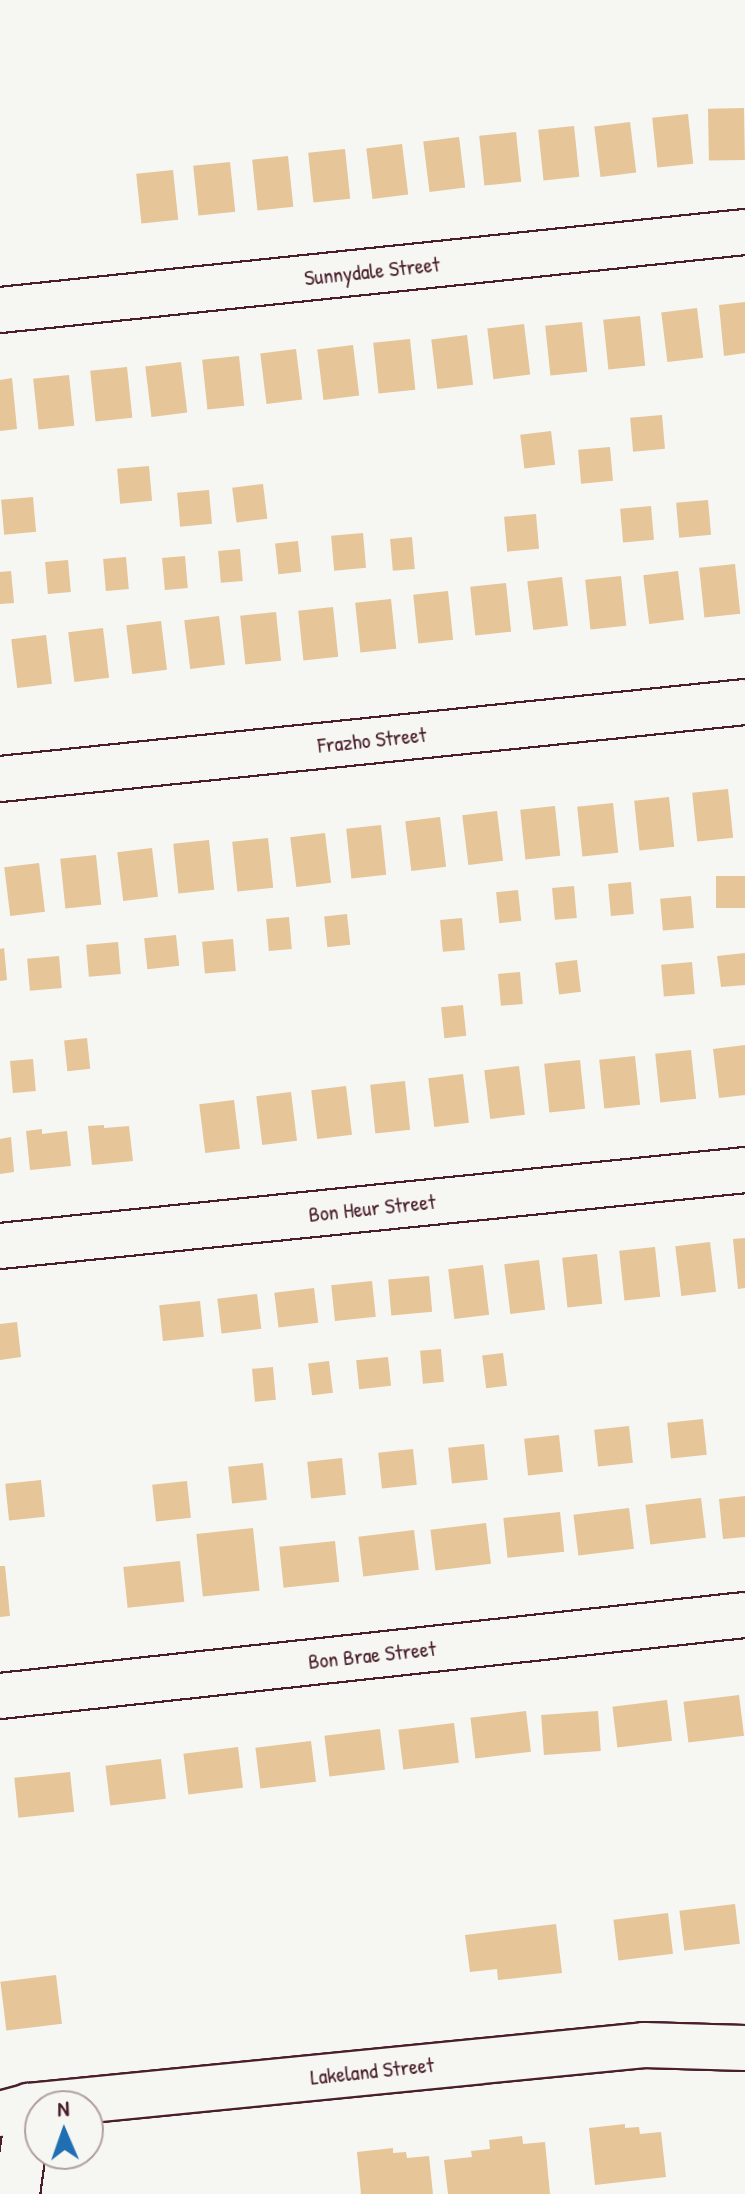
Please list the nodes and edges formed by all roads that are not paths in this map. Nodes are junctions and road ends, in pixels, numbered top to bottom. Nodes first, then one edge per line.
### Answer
1 (745, 232) edge
2 (0, 310) edge
3 (745, 702) edge
4 (0, 779) edge
5 (745, 1170) edge
6 (0, 1246) edge
7 (745, 1615) edge
8 (0, 1696) edge
9 (745, 2048) edge
10 (15, 2110) edge
11 (17, 2194) edge

1 - 2 street, Sunnydale Street
3 - 4 street, Frazho Street
5 - 6 street, Bon Heur Street
7 - 8 street, Bon Brae Street
9 - 10 street, Lakeland Street
10 - 11 street

